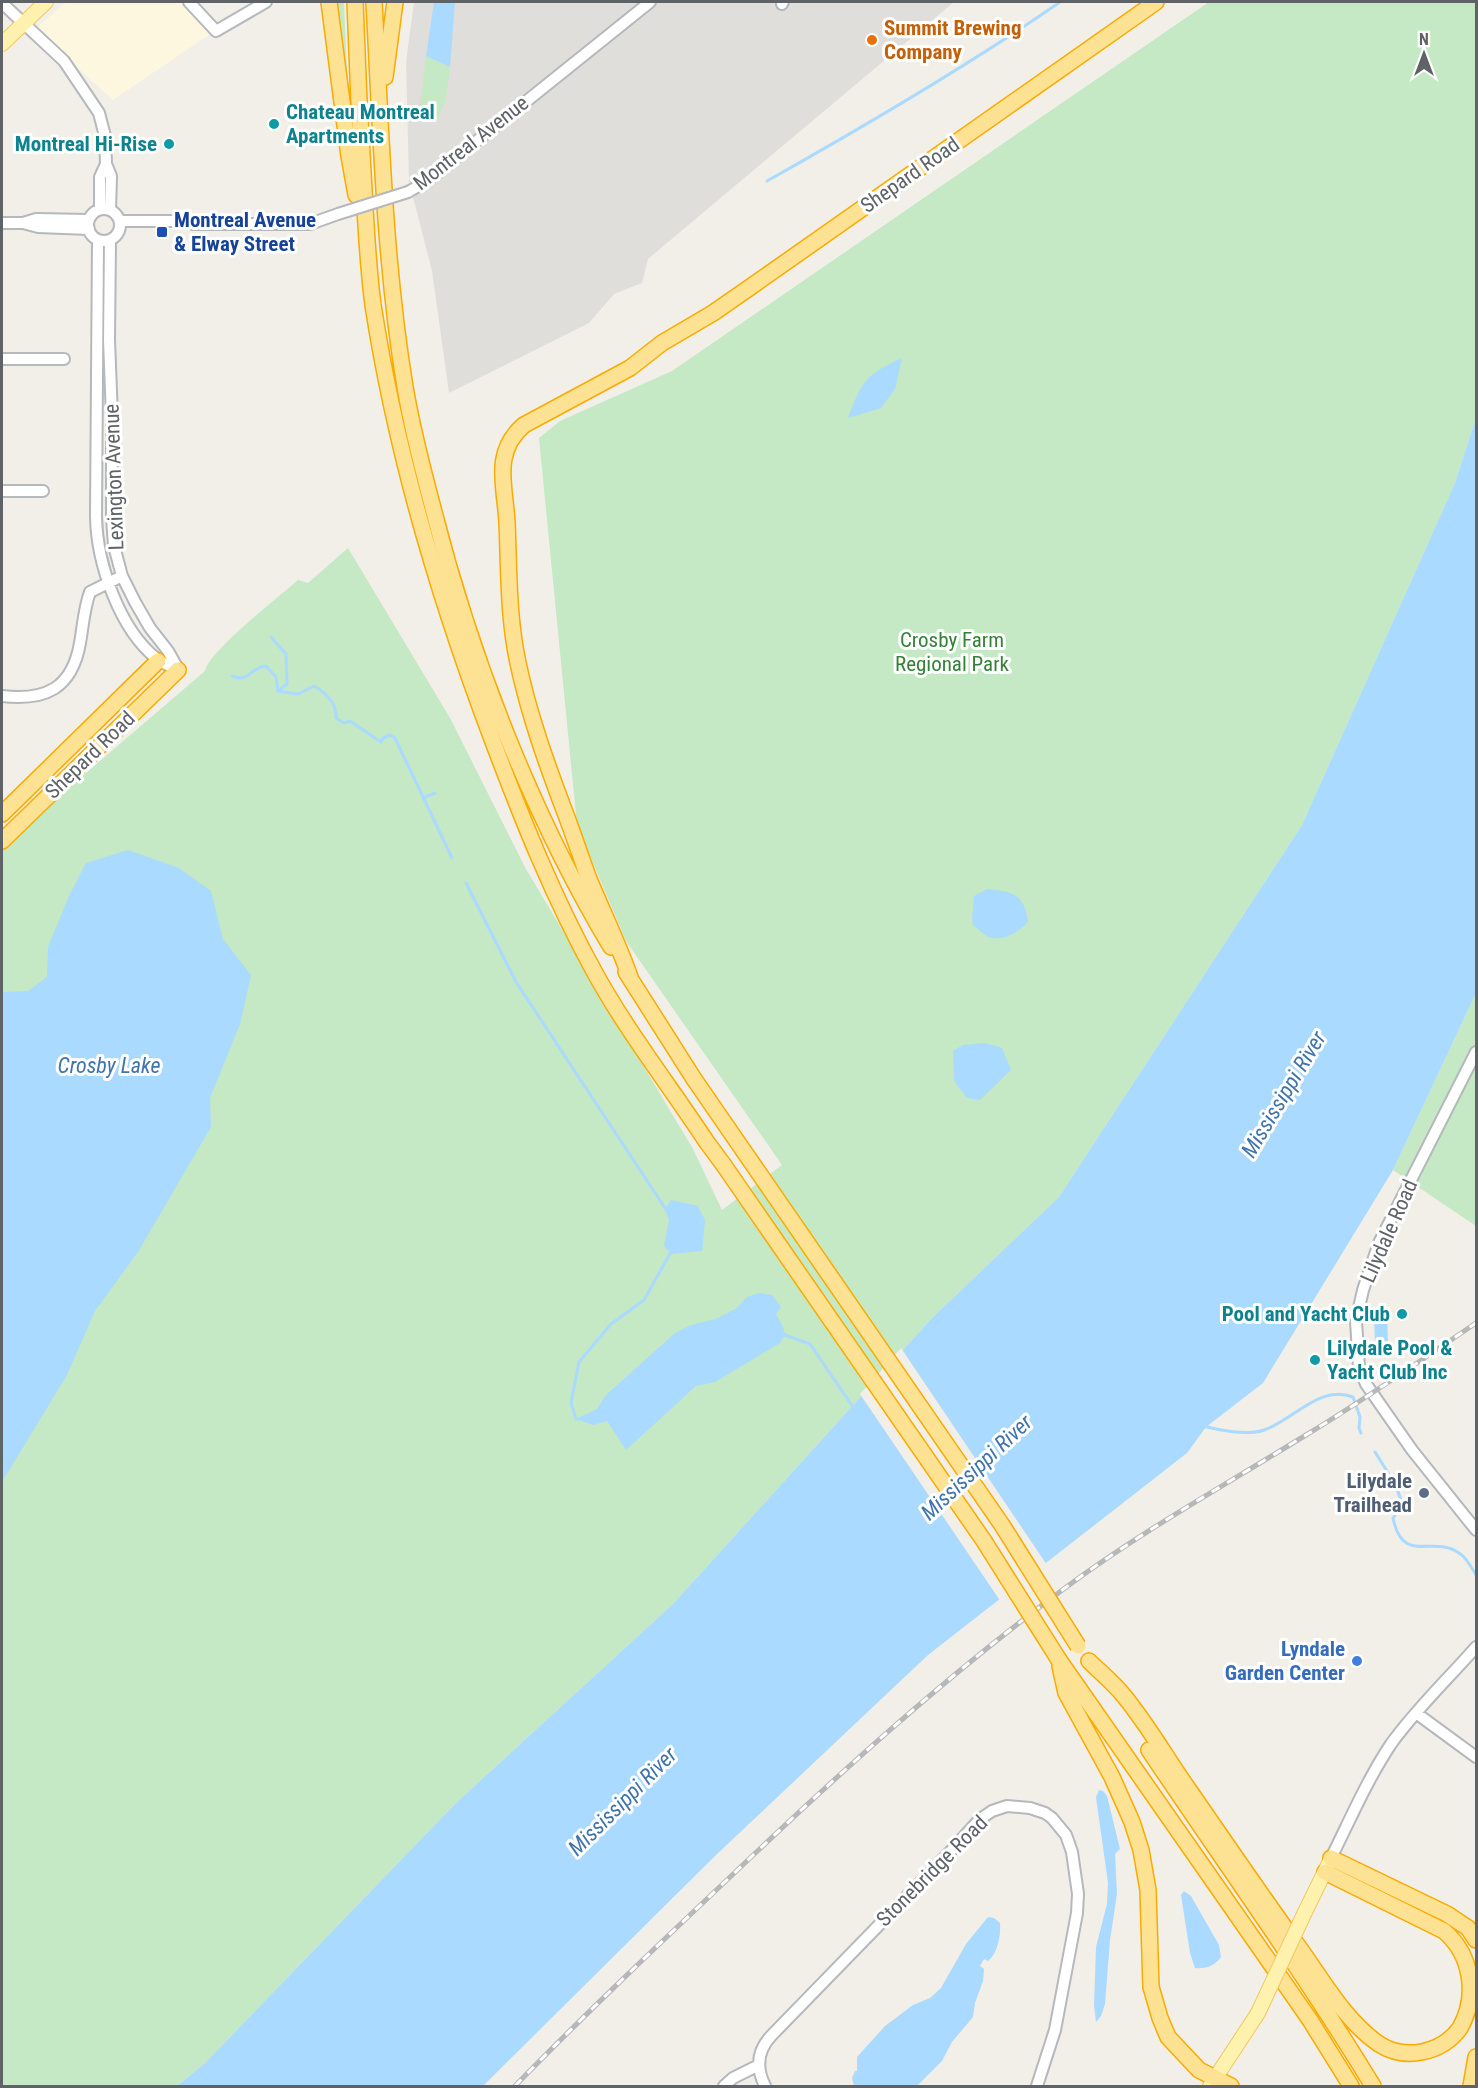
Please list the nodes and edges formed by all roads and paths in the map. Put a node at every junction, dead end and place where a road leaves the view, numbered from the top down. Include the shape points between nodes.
1 (46, 2) edge
2 (189, 2) edge
3 (267, 2) edge
4 (329, 2) edge
5 (355, 2) edge
6 (374, 2) edge
7 (395, 2) edge
8 (650, 2) edge
9 (1156, 2) edge
10 (2, 3) edge
11 (24, 23) junction
12 (2, 44) edge
13 (380, 118) junction
14 (105, 209) junction
15 (2, 223) edge
16 (88, 224) junction
17 (120, 225) junction
18 (104, 240) junction
19 (371, 278) junction
20 (2, 359) edge
21 (64, 359) dead end
22 (2, 491) edge
23 (43, 491) dead end
24 (122, 576) junction
25 (108, 582) junction
26 (158, 661) junction
27 (178, 670) junction
28 (2, 696) edge
29 (2, 814) edge
30 (2, 841) edge
31 (631, 980) junction
32 (1476, 1052) edge
33 (1476, 1530) edge
34 (1476, 1647) edge
35 (1059, 1660) junction
36 (1089, 1661) junction
37 (1416, 1713) junction
38 (1476, 1757) edge
39 (1328, 1865) junction
40 (1476, 1940) edge
41 (1476, 2057) edge
42 (759, 2065) junction
43 (1213, 2083) edge
44 (724, 2086) edge
45 (765, 2086) edge
46 (1037, 2086) edge
47 (1231, 2086) edge
48 (1351, 2086) edge
49 (1373, 2086) edge
50 (1471, 2086) edge

1 - 11 main road
2 - 3 street via 216,31
4 - 19 highway via 349,156
5 - 19 highway
6 - 13 highway
7 - 13 highway
8 - 17 street, Montreal Avenue, bridge via 427,181 408,192 310,224 186,221
9 - 31 highway, Shepard Road via 713,313 662,343 630,368 524,424 508,444 502,472 518,662 545,762
10 - 11 street
11 - 12 main road
11 - 14 street via 64,61 99,113 105,136 106,164 100,177
13 - 31 highway via 390,274 405,389 445,555 508,735 579,893
14 - 16 street via 91,215
14 - 17 street via 115,212
15 - 16 street via 38,227
16 - 18 street via 92,235
17 - 18 street via 116,236
18 - 24 street, Lexington Avenue via 112,518
18 - 25 street, Lexington Avenue via 96,534
19 - 35 highway, bridge via 402,448 437,583 516,802 595,974 699,1131 984,1541
20 - 21 street
22 - 23 street
24 - 25 street
24 - 27 street, Lexington Avenue
25 - 26 street, Lexington Avenue via 126,622
25 - 28 street via 90,592 76,660 61,683 31,698
26 - 27 street, Lexington Avenue
26 - 29 highway, Shepard Road
27 - 30 highway, Shepard Road
31 - 36 highway, bridge via 694,1079 1002,1525
32 - 33 street, Lilydale Road via 1383,1235 1356,1321 1359,1367 1374,1398
34 - 37 street
35 - 43 highway via 1066,1693 1112,1777 1141,1850 1148,1890 1151,1987 1160,2018 1180,2052
35 - 48 highway via 1310,2020
36 - 39 highway via 1124,1696 1262,1896 1360,2027 1394,2052 1425,2052 1448,2039 1460,2028 1472,2001 1474,1985 1467,1957 1456,1941
36 - 49 highway via 1299,1968
37 - 38 street
37 - 39 street via 1391,1744 1369,1782
39 - 40 highway via 1447,1914 1468,1928
39 - 43 main road, bridge via 1258,2013
41 - 50 highway
42 - 44 street
42 - 45 street
42 - 46 street, Stonebridge Road via 760,2052 771,2036 979,1820 999,1808 1015,1805 1038,1810 1057,1823 1070,1843 1078,1884 1077,1913 1058,2017
43 - 47 highway

